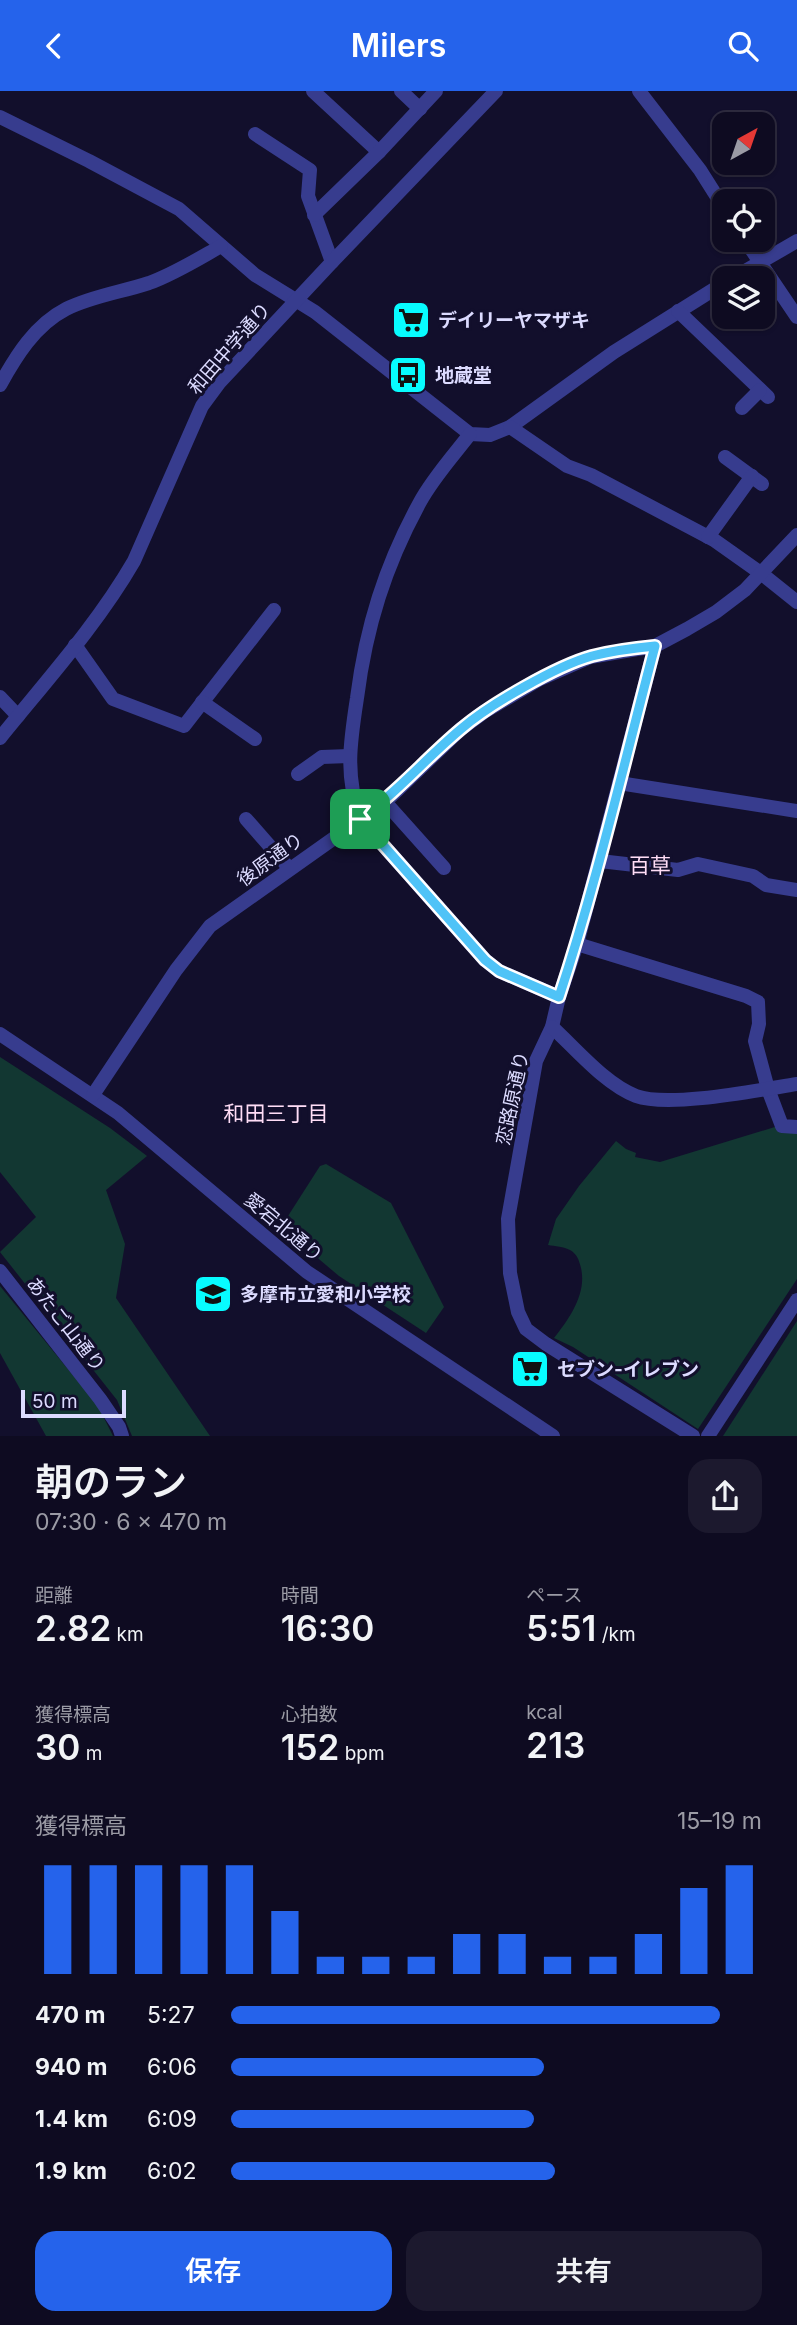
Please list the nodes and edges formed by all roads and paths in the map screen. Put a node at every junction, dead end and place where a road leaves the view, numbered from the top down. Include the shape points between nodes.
1 (313, 91) edge
2 (401, 91) edge
3 (436, 91) edge
4 (496, 91) edge
5 (639, 91) edge
6 (420, 109) junction
7 (0, 117) edge
8 (255, 134) dead end
9 (379, 152) junction
10 (712, 189) edge
11 (314, 215) junction
12 (797, 240) edge
13 (221, 246) junction
14 (753, 252) edge
15 (332, 262) junction
16 (759, 262) junction
17 (752, 266) edge
18 (712, 290) edge
19 (296, 301) junction
20 (678, 311) junction
21 (797, 317) edge
22 (0, 385) edge
23 (742, 408) dead end
24 (510, 427) junction
25 (470, 434) junction
26 (725, 457) dead end
27 (797, 535) edge
28 (708, 537) junction
29 (762, 573) junction
30 (797, 602) edge
31 (274, 610) dead end
32 (75, 645) junction
33 (655, 646) junction
34 (0, 697) edge
35 (202, 702) junction
36 (18, 716) junction
37 (0, 738) edge
38 (255, 739) dead end
39 (349, 757) junction
40 (298, 774) dead end
41 (619, 783) junction
42 (384, 802) junction
43 (797, 811) edge
44 (246, 819) dead end
45 (360, 819) junction
46 (600, 861) junction
47 (289, 868) junction
48 (444, 868) dead end
49 (797, 890) edge
50 (577, 944) junction
51 (559, 997) junction
52 (552, 1027) junction
53 (0, 1034) edge
54 (797, 1084) edge
55 (768, 1089) junction
56 (93, 1095) junction
57 (797, 1127) edge
58 (0, 1271) edge
59 (797, 1300) edge
60 (122, 1436) edge
61 (552, 1436) edge
62 (693, 1436) edge
63 (708, 1436) edge

1 - 9 street
2 - 6 street
3 - 6 street
4 - 15 street, 和田中学通り
5 - 10 street
6 - 9 street
7 - 13 street via 163,199
8 - 11 street via 310,170 308,196
9 - 11 street
11 - 15 street
12 - 16 street
13 - 19 street
13 - 22 street via 151,282 65,310 28,341
14 - 16 street
15 - 19 street, 和田中学通り
16 - 17 street
16 - 21 street
18 - 20 street
19 - 25 street
19 - 32 street, 和田中学通り via 202,406 134,561
20 - 23 street via 764,393
20 - 24 street
24 - 25 street via 490,435
24 - 28 street via 567,466
25 - 39 street via 420,501 377,598 362,659
26 - 28 street via 757,480
27 - 29 street, 後原通り
28 - 29 street
29 - 30 street
29 - 33 street, 後原通り via 716,612
31 - 35 street
32 - 35 street via 113,699 184,726
32 - 36 street, 和田中学通り
33 - 41 street, 恋路原通り
33 - 42 street, 後原通り via 590,657 540,679 461,729
34 - 36 street
35 - 38 street
36 - 37 street, 和田中学通り
39 - 40 street via 322,757
39 - 45 street
41 - 43 street
41 - 46 street, 恋路原通り
42 - 45 street, 後原通り
42 - 48 street
44 - 47 street
45 - 47 street, 後原通り
45 - 51 street via 485,960 499,971
46 - 49 street via 678,870 698,865
46 - 50 street, 恋路原通り
47 - 56 street, 後原通り via 210,926
50 - 51 street, 恋路原通り
50 - 55 street via 758,1002 755,1041
51 - 52 street, 恋路原通り
52 - 55 street via 607,1078 636,1096 671,1101
52 - 62 street, 恋路原通り via 536,1061 508,1219 510,1273 518,1312 526,1329 546,1344
53 - 56 street, 愛宕北通り
54 - 55 street
55 - 57 street via 782,1126
56 - 61 street, 愛宕北通り via 158,1144 307,1272
58 - 60 street, あたご山通り via 100,1399
59 - 63 street

